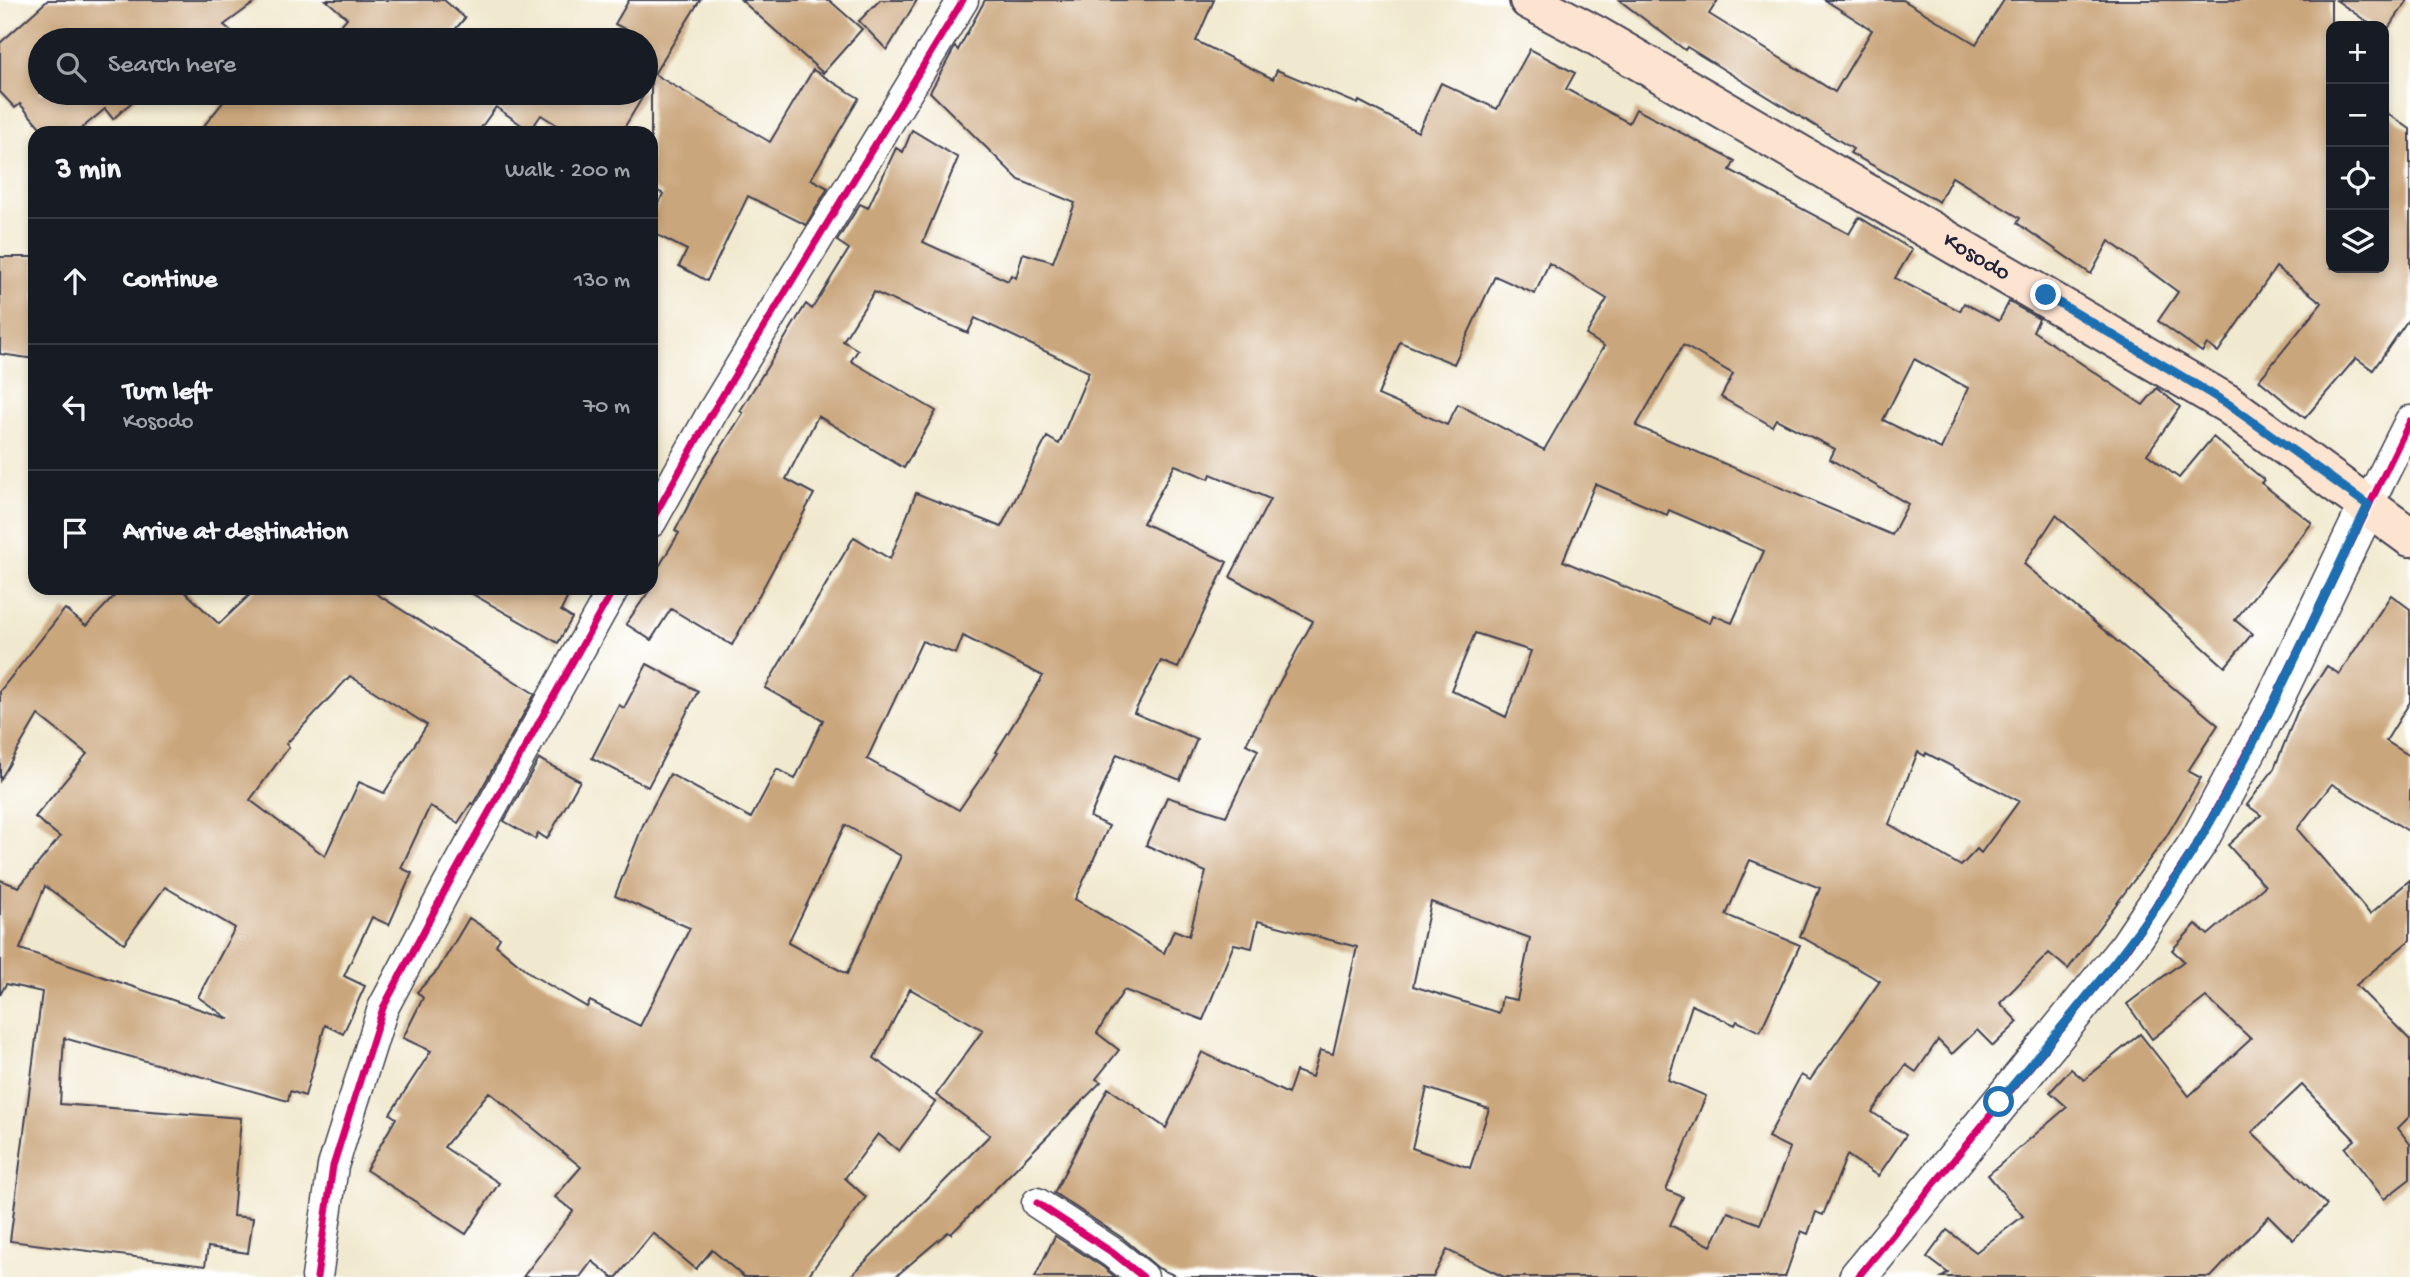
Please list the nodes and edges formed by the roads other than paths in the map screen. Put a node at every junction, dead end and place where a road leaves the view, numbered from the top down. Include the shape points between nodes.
1 (963, 0) edge
2 (1529, 0) edge
3 (2410, 421) edge
4 (2368, 505) junction
5 (658, 509) edge
6 (2410, 537) edge
7 (610, 595) edge
8 (1037, 1203) dead end
9 (317, 1277) edge
10 (1143, 1277) edge
11 (1858, 1277) edge

1 - 5 street
2 - 4 main road, Kosodo via 2228,404
3 - 4 street
4 - 6 main road, Kosodo
4 - 11 street via 2272,705 2199,841 2128,947
7 - 9 street via 383,1008 333,1166
8 - 10 street

